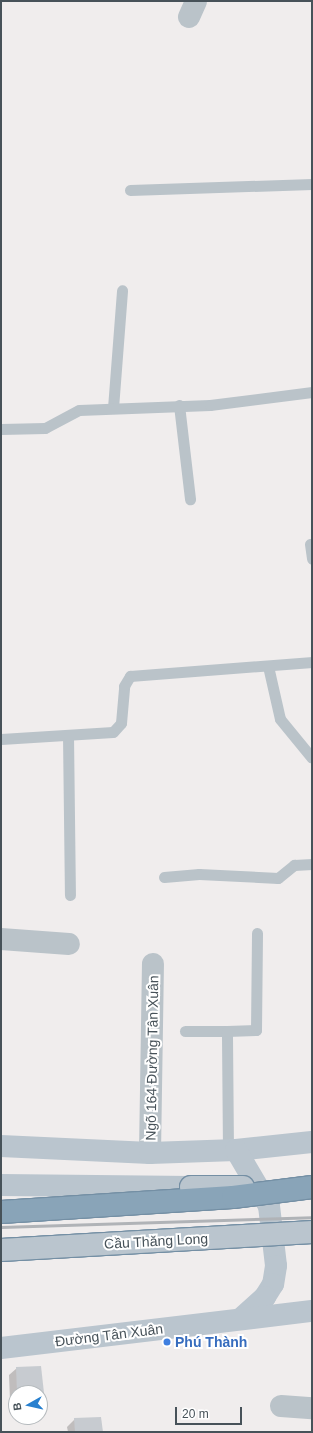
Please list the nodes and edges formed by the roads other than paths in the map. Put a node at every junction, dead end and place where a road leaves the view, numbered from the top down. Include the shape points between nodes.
1 (312, 184) edge
2 (130, 190) dead end
3 (122, 290) dead end
4 (312, 392) edge
5 (179, 404) junction
6 (113, 408) junction
7 (1, 429) edge
8 (190, 499) dead end
9 (310, 544) dead end
10 (312, 559) edge
11 (312, 662) edge
12 (268, 666) junction
13 (68, 735) junction
14 (1, 739) edge
15 (312, 758) edge
16 (312, 864) edge
17 (164, 877) dead end
18 (70, 895) dead end
19 (257, 933) dead end
20 (1, 939) edge
21 (69, 944) dead end
22 (153, 964) dead end
23 (185, 1031) dead end
24 (228, 1031) junction
25 (312, 1142) edge
26 (1, 1146) edge
27 (232, 1151) junction
28 (150, 1153) junction
29 (1, 1186) edge
30 (312, 1187) edge
31 (1, 1212) edge
32 (312, 1232) edge
33 (1, 1250) edge
34 (312, 1311) edge
35 (242, 1318) junction
36 (1, 1348) edge
37 (281, 1406) dead end
38 (312, 1408) edge

1 - 2 lane
3 - 6 lane
4 - 5 lane via 263,400
5 - 6 lane
5 - 8 lane
6 - 7 lane via 79,410 45,428
9 - 10 lane
11 - 12 lane
12 - 13 lane via 130,676 124,686 121,723 113,732
12 - 15 lane via 280,719
13 - 14 lane
13 - 18 lane
16 - 17 lane via 294,865 278,878 199,874
19 - 24 lane via 256,1030
20 - 21 street
22 - 28 street, Ngõ 164 Đường Tân Xuân
23 - 24 lane
24 - 27 lane
25 - 27 main road
26 - 28 main road
27 - 28 main road
27 - 35 main road via 269,1206 276,1266 273,1284 265,1296
29 - 30 main road, bridge
30 - 31 highway, bridge via 226,1197
32 - 33 main road, Cầu Thăng Long, bridge
34 - 35 main road, Đường Tân Xuân
35 - 36 main road, Đường Tân Xuân
37 - 38 street

